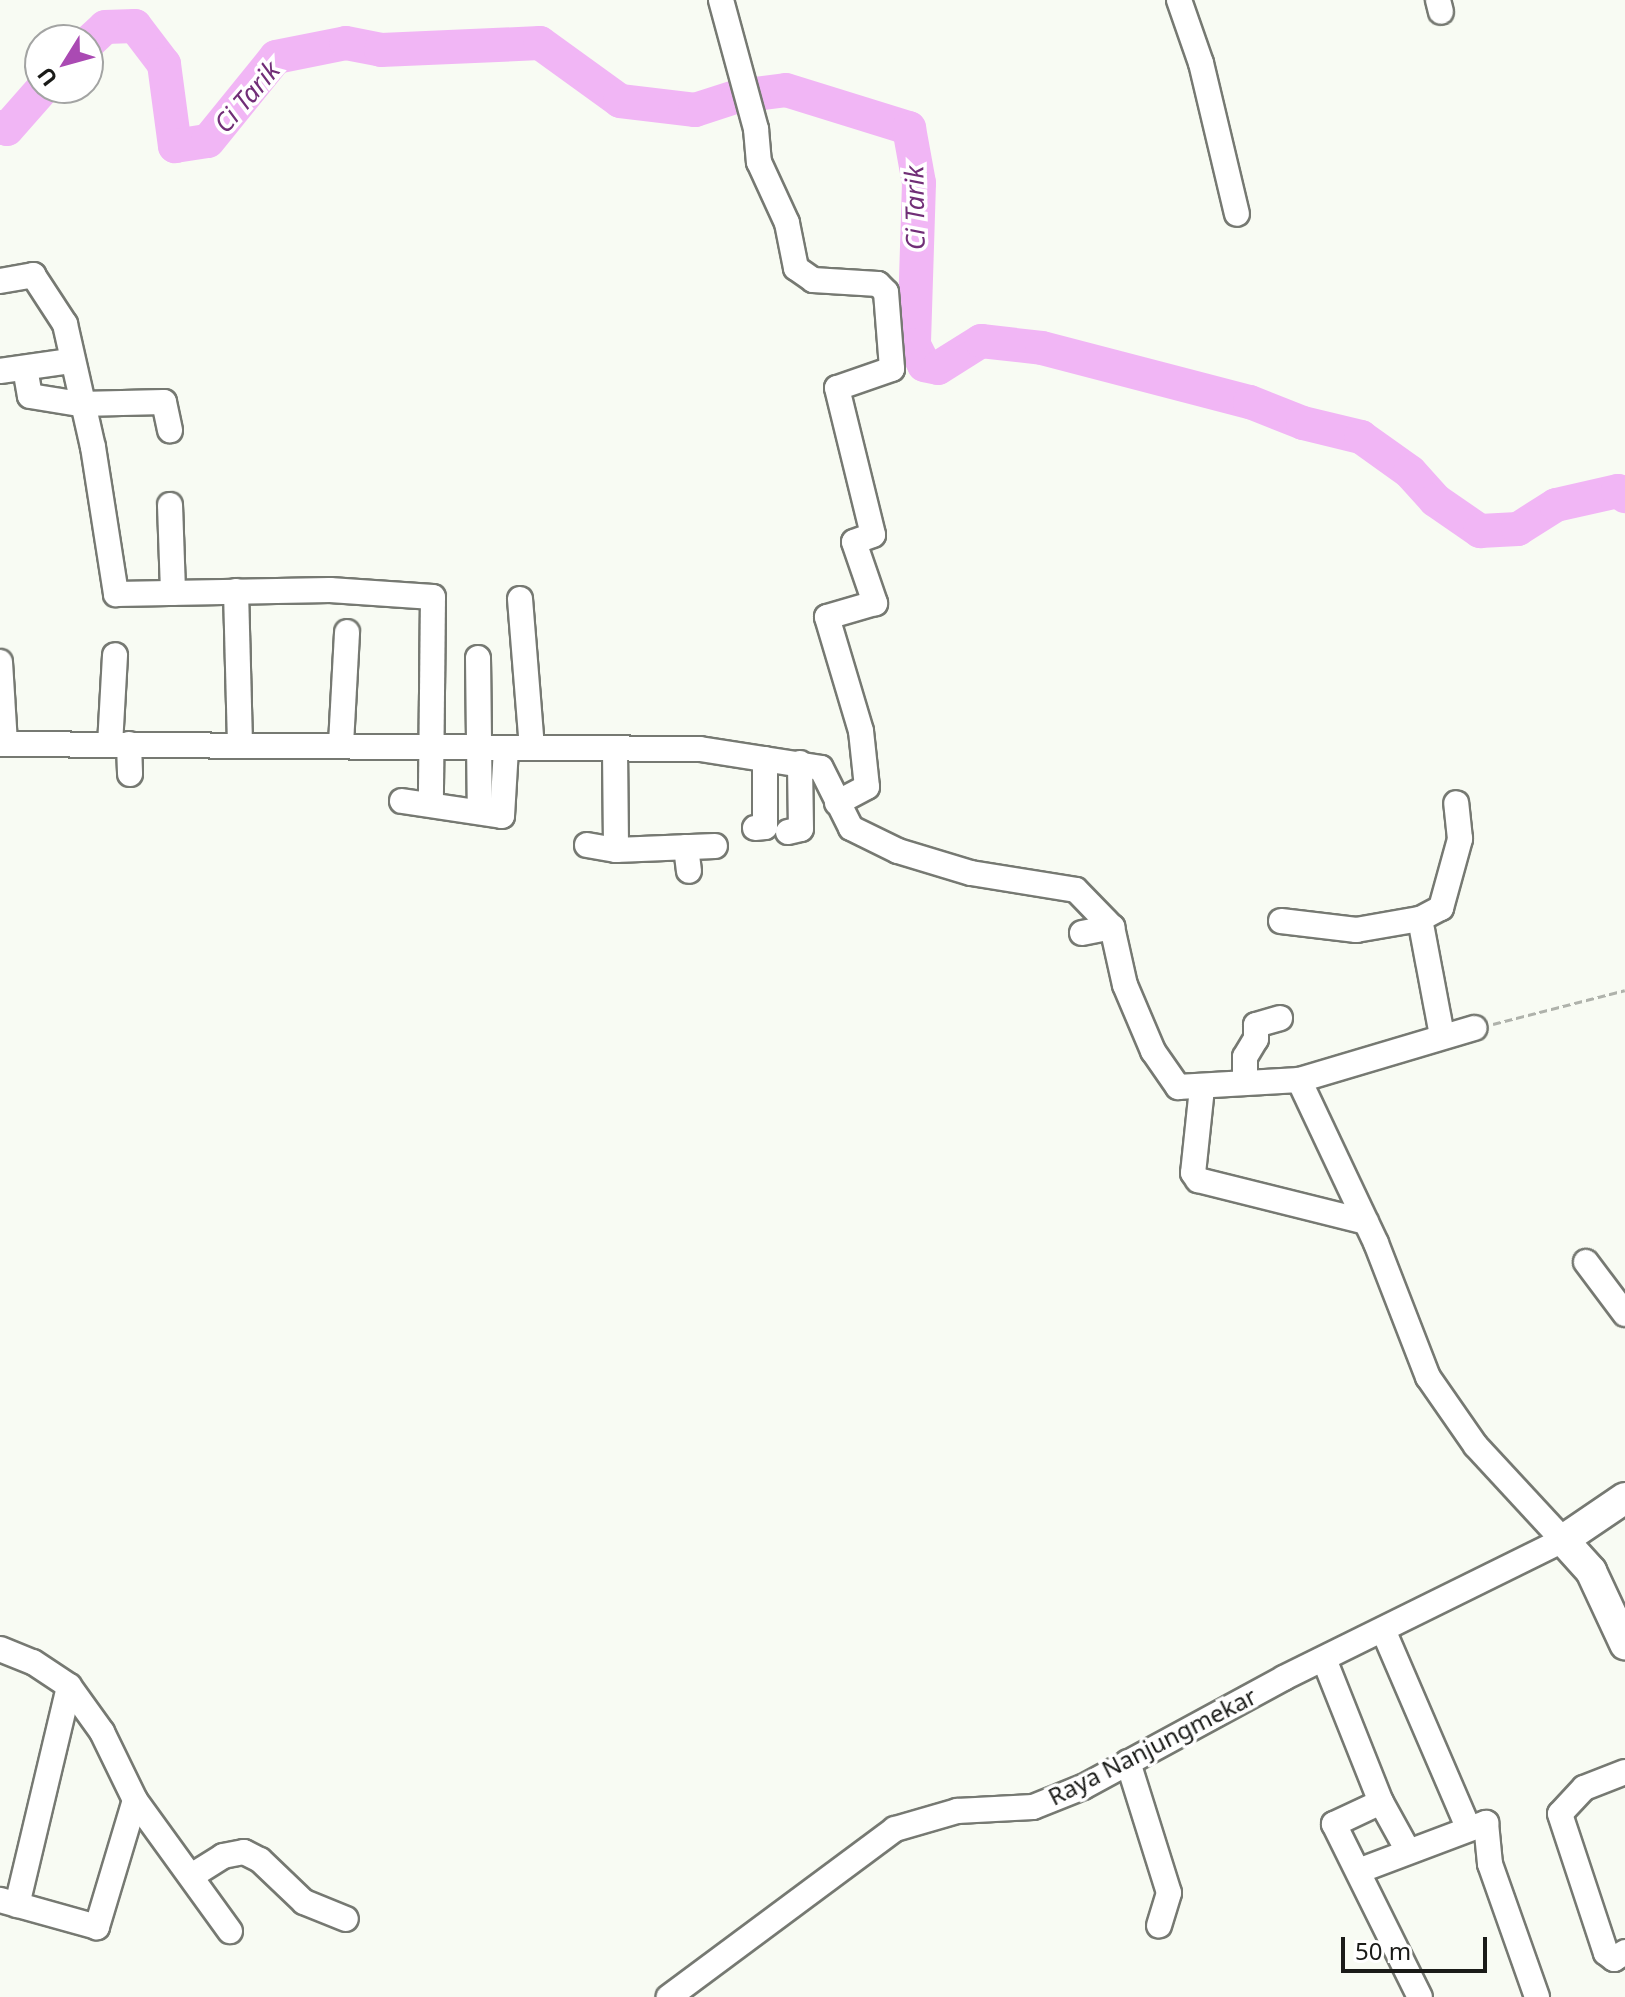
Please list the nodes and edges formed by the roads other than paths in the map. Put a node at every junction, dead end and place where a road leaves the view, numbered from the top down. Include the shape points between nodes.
1 (721, 0) edge
2 (1179, 0) edge
3 (1237, 214) dead end
4 (0, 281) edge
5 (70, 361) junction
6 (25, 368) junction
7 (0, 371) edge
8 (80, 404) junction
9 (170, 430) dead end
10 (170, 505) dead end
11 (236, 591) junction
12 (173, 593) junction
13 (520, 599) dead end
14 (347, 632) dead end
15 (115, 655) dead end
16 (478, 658) dead end
17 (0, 662) edge
18 (2, 744) edge
19 (120, 744) junction
20 (240, 744) junction
21 (341, 744) junction
22 (480, 747) junction
23 (532, 747) junction
24 (429, 748) junction
25 (506, 748) junction
26 (615, 750) junction
27 (765, 759) junction
28 (800, 763) junction
29 (130, 774) dead end
30 (402, 801) dead end
31 (431, 802) junction
32 (837, 803) junction
33 (1456, 803) dead end
34 (480, 811) junction
35 (755, 828) dead end
36 (788, 832) dead end
37 (587, 845) dead end
38 (715, 846) dead end
39 (616, 850) junction
40 (1420, 919) junction
41 (1281, 921) dead end
42 (1112, 927) junction
43 (1082, 933) dead end
44 (1280, 1018) dead end
45 (1474, 1028) road end
46 (1442, 1035) junction
47 (1245, 1080) junction
48 (1299, 1080) junction
49 (1202, 1088) junction
50 (1366, 1222) junction
51 (1586, 1262) dead end
52 (1625, 1314) edge
53 (1625, 1498) edge
54 (1558, 1534) junction
55 (1384, 1632) junction
56 (1625, 1644) edge
57 (0, 1649) edge
58 (1324, 1659) junction
59 (69, 1686) junction
60 (1128, 1762) junction
61 (1625, 1772) edge
62 (135, 1800) junction
63 (1381, 1802) junction
64 (1468, 1827) junction
65 (1408, 1851) junction
66 (1361, 1870) junction
67 (193, 1875) junction
68 (9, 1902) edge
69 (346, 1919) dead end
70 (1159, 1926) dead end
71 (230, 1931) dead end
72 (1625, 1952) edge
73 (669, 1997) edge
74 (1420, 1997) edge
75 (1537, 1997) edge

1 - 32 street via 742,72 759,162 787,223 796,268 813,280 878,284 886,292 892,369 837,388 873,535 854,542 875,603 827,617 861,731 867,787
2 - 3 street via 1201,63
4 - 5 street via 34,276 65,324
5 - 6 street
5 - 8 street
6 - 7 street
6 - 8 street via 30,396
8 - 9 street via 164,402
8 - 12 street via 93,447 111,586 116,594
10 - 12 street
11 - 12 street
11 - 20 street
11 - 24 street via 433,597
13 - 23 street
14 - 21 street
15 - 19 street
16 - 22 street
17 - 18 street
18 - 19 street
19 - 20 street
19 - 29 street
20 - 21 street
21 - 24 street
22 - 24 street
22 - 25 street
22 - 34 street
23 - 25 street
23 - 26 street
24 - 31 street
25 - 34 street via 506,813
26 - 27 street via 700,749
26 - 39 street
27 - 28 street
27 - 35 street via 765,827
28 - 32 street via 827,772
28 - 36 street via 801,829
30 - 31 street
31 - 34 street
32 - 42 street via 860,835 971,873 1076,890
33 - 40 street via 1460,839 1442,906
37 - 39 street
38 - 39 street via 687,859
40 - 41 street via 1356,930
40 - 46 street
42 - 43 street
42 - 49 street via 1125,985 1153,1051 1178,1087
44 - 47 street via 1256,1025 1256,1039 1245,1057
45 - 46 street
46 - 48 street
47 - 48 street
47 - 49 street
48 - 50 street
49 - 50 street via 1193,1173 1198,1180
50 - 54 street via 1428,1377 1445,1405
51 - 52 street
53 - 54 main road, Raya Nanjungmekar
54 - 55 street, Raya Nanjungmekar
54 - 56 main road via 1591,1571
55 - 58 street, Raya Nanjungmekar
55 - 64 street
57 - 59 street via 33,1662
58 - 60 street, Raya Nanjungmekar
58 - 63 street
59 - 62 street via 102,1732
59 - 68 street
60 - 70 street via 1169,1893
60 - 73 street, Raya Nanjungmekar via 1033,1807 957,1811 895,1829
61 - 72 street via 1584,1788 1560,1814 1606,1953 1614,1959
62 - 67 street
62 - 68 street via 97,1927
63 - 65 street
63 - 66 street via 1335,1821
64 - 65 street
64 - 75 street via 1487,1823 1490,1864
65 - 66 street
66 - 74 street
67 - 69 street via 223,1856 244,1852 260,1860 304,1902
67 - 71 street

